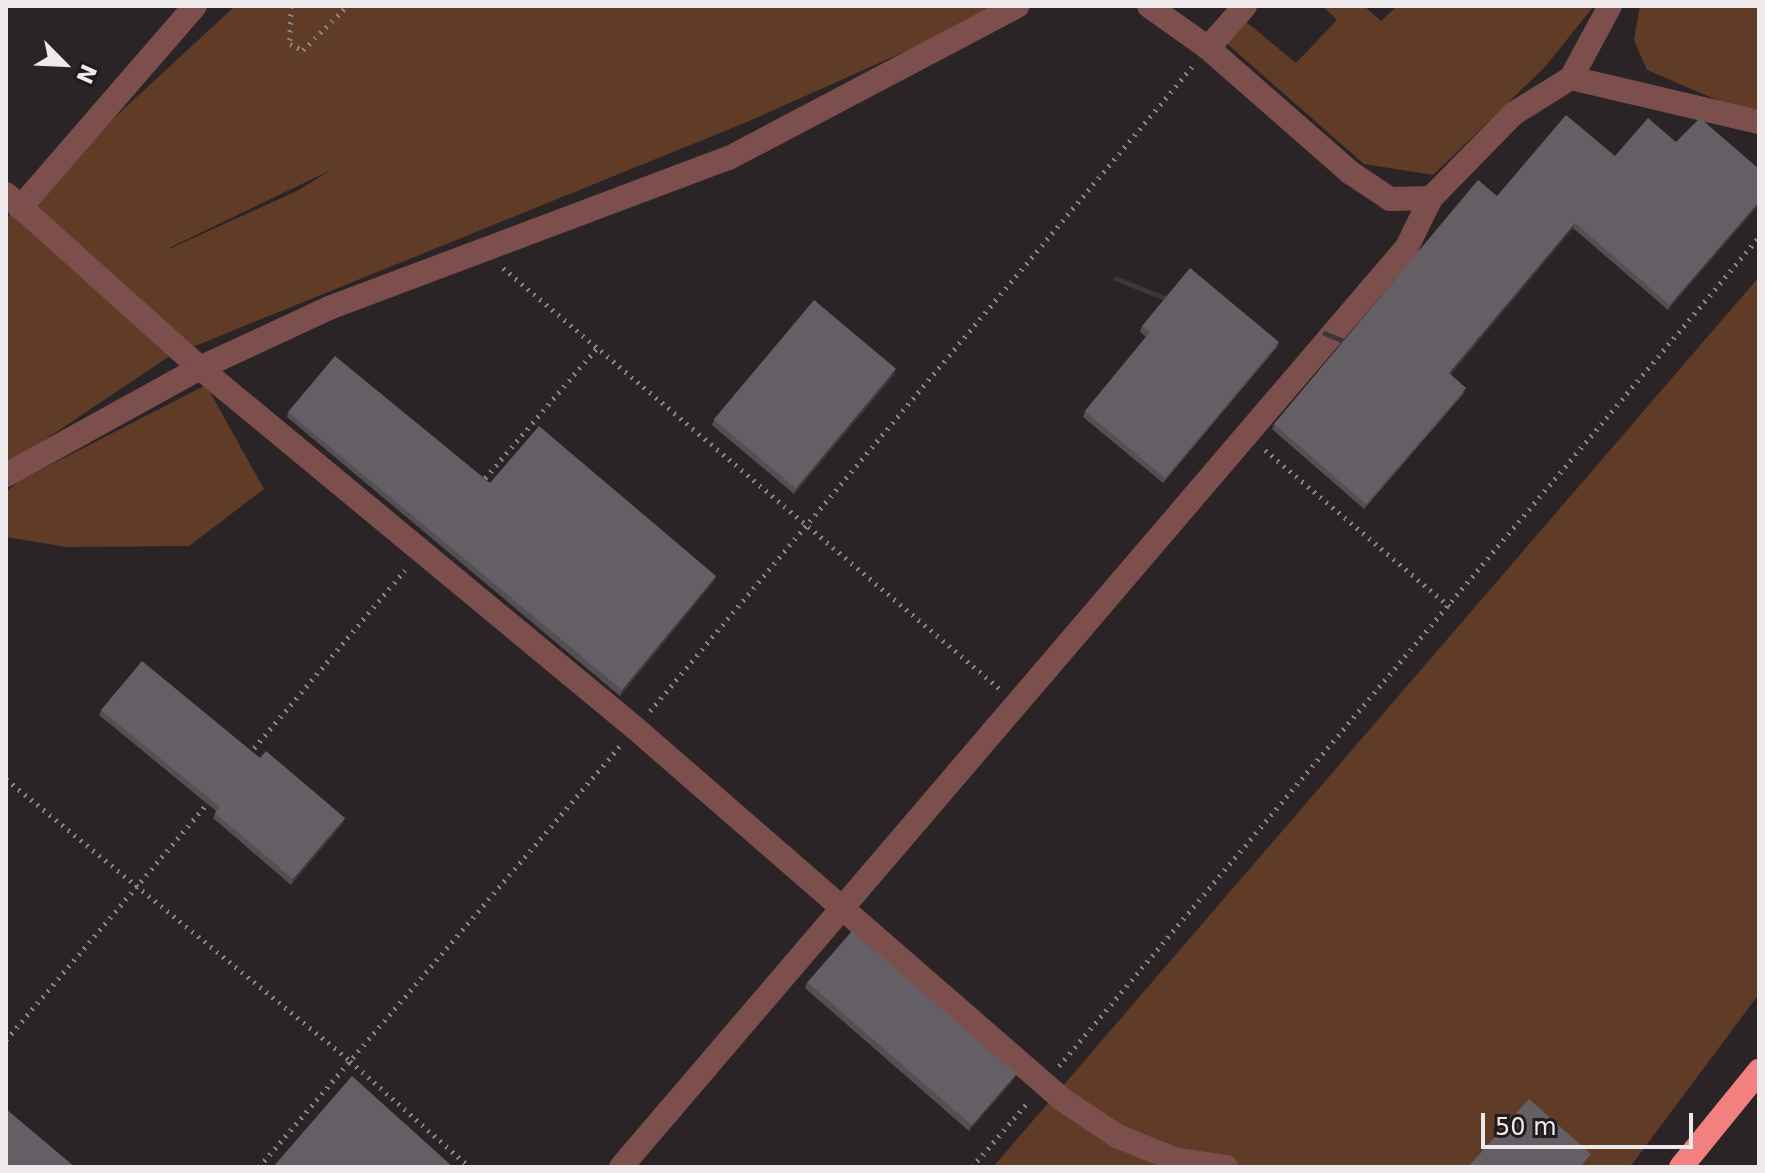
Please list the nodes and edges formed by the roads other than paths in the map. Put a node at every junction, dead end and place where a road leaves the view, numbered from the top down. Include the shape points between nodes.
1 (195, 6) edge
2 (1017, 6) edge
3 (1149, 6) edge
4 (1245, 6) edge
5 (1610, 6) edge
6 (1208, 48) junction
7 (1571, 78) junction
8 (1759, 122) edge
9 (1431, 198) junction
10 (13, 201) edge
11 (200, 368) junction
12 (6, 475) edge
13 (843, 906) junction
14 (1759, 1071) edge
15 (621, 1167) edge
16 (1226, 1167) edge
17 (1681, 1167) edge

1 - 10 street
2 - 11 street via 729,158 329,308
3 - 6 street
4 - 6 street
5 - 7 street
6 - 9 street via 1351,173 1390,199
7 - 8 street
7 - 9 street via 1513,114
9 - 13 street via 1407,247
10 - 11 street
11 - 12 street
11 - 13 street
13 - 15 street
13 - 16 street via 1044,1084 1117,1136 1174,1159
14 - 17 highway

